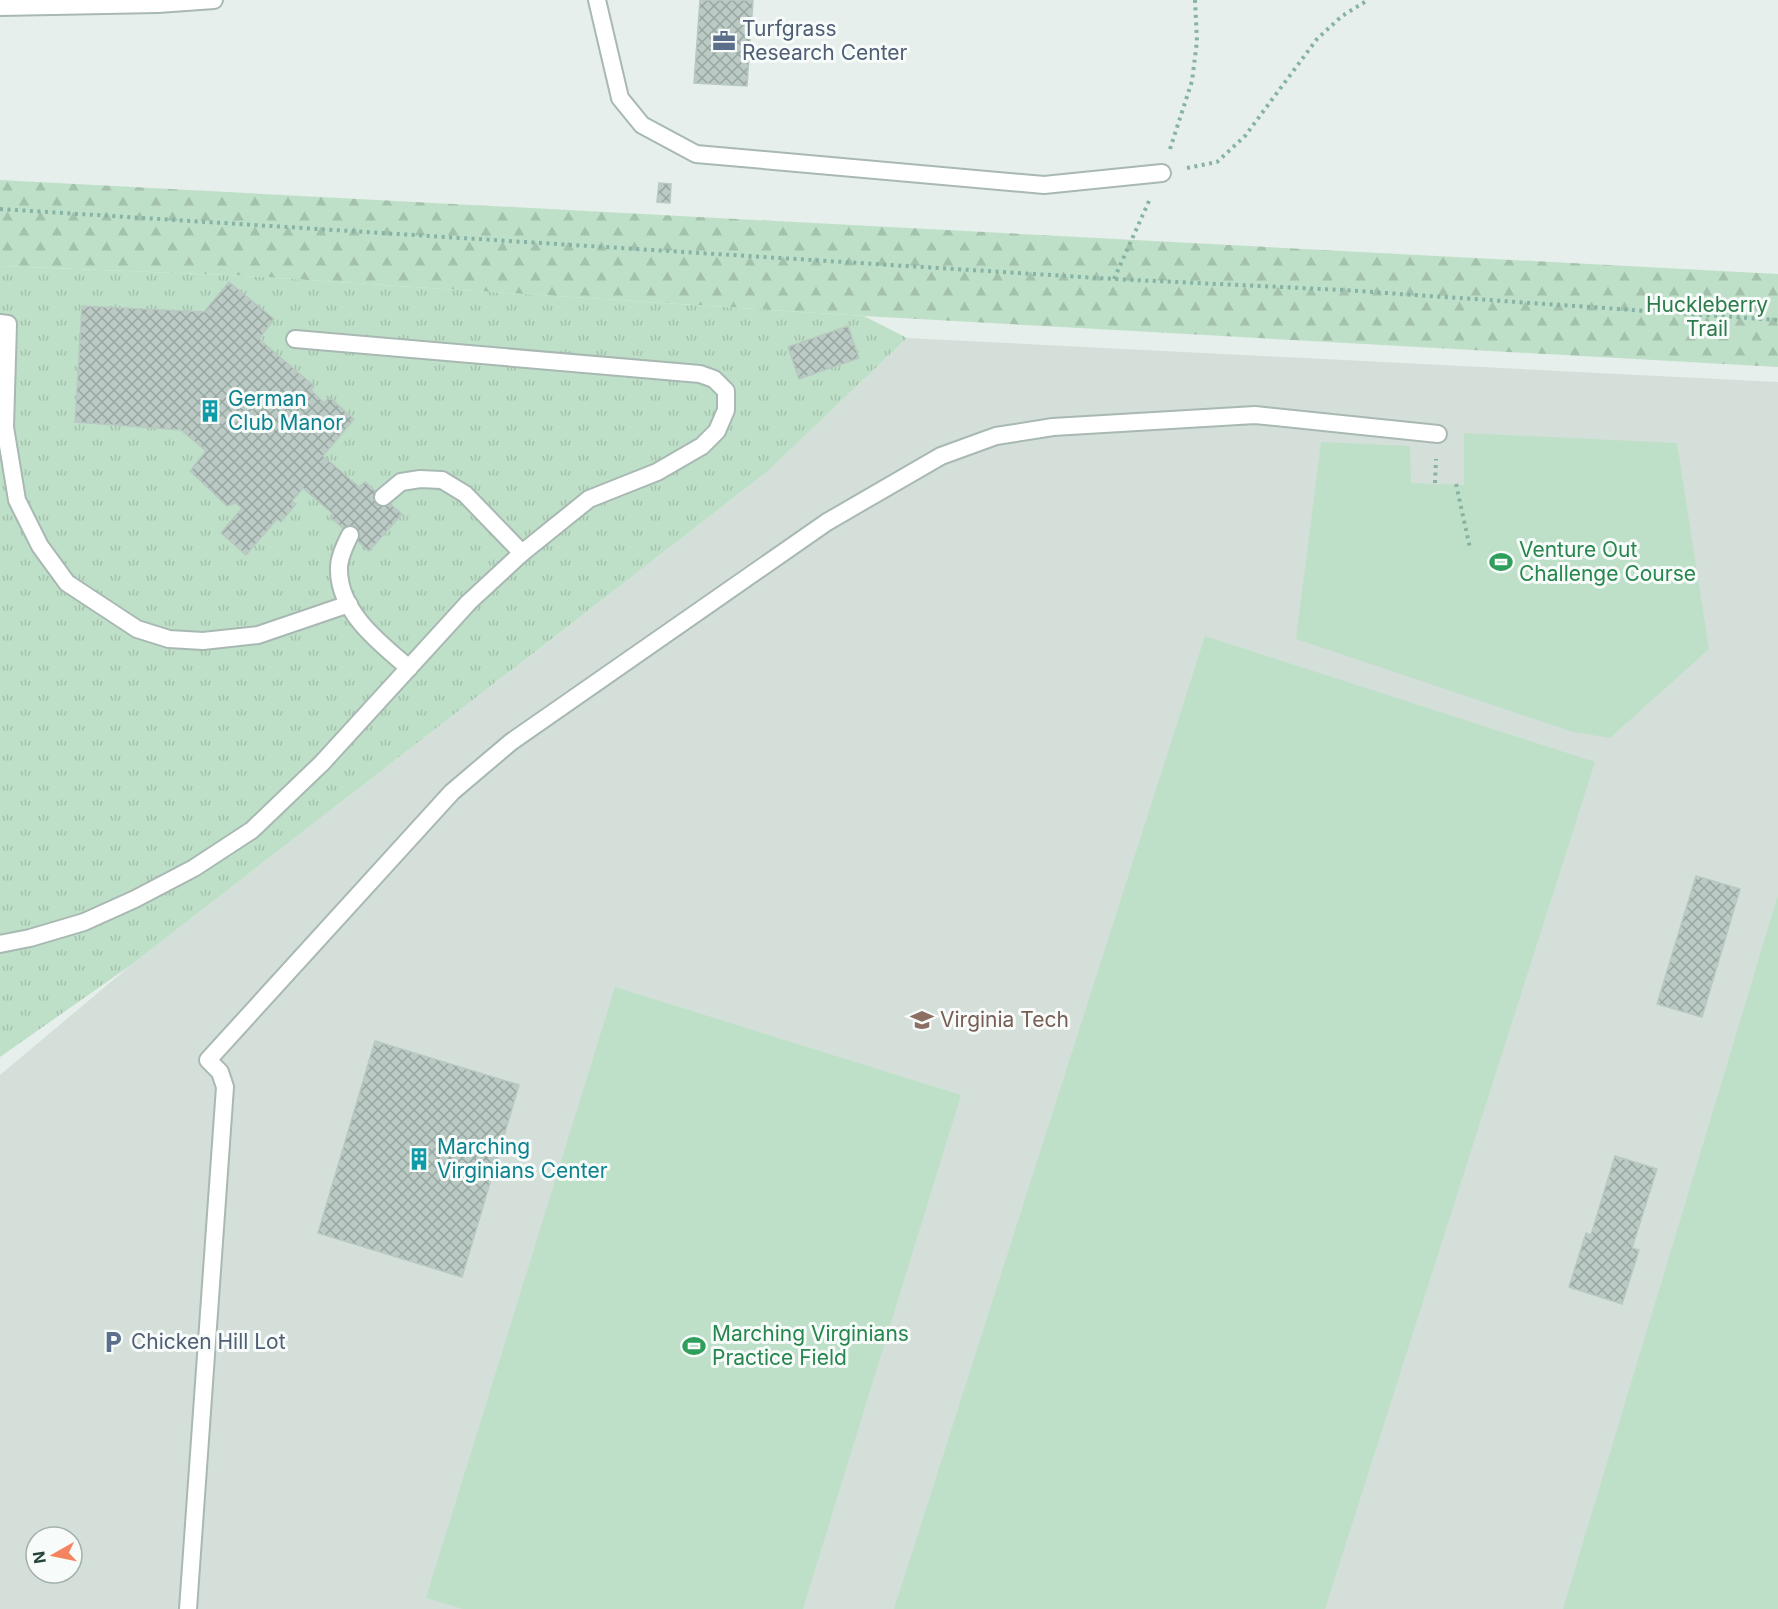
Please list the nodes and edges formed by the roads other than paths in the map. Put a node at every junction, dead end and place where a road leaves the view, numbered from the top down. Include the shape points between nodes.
1 (213, 0) edge
2 (597, 0) edge
3 (0, 7) edge
4 (1162, 173) road end
5 (0, 323) edge
6 (295, 339) dead end
7 (2, 427) edge
8 (1438, 434) dead end
9 (383, 497) dead end
10 (350, 534) dead end
11 (522, 553) junction
12 (349, 604) junction
13 (409, 668) junction
14 (0, 944) edge
15 (188, 1609) edge

1 - 3 lane
2 - 4 lane via 620,98 642,125 696,154 1044,185
5 - 7 lane via 8,324
6 - 11 lane via 700,374 714,379 726,391 726,410 717,431 702,446 657,472 590,499
7 - 12 lane via 16,500 40,546 67,583 137,629 169,639 203,641 258,635
8 - 15 lane via 1255,415 1053,427 996,436 941,456 827,522 511,742 453,792 208,1060 220,1072 225,1087
9 - 11 lane via 400,482 420,478 442,480 465,494
10 - 12 lane via 339,568 340,584
11 - 13 lane via 469,602
12 - 13 lane via 358,621
13 - 14 lane via 322,763 252,830 194,868 135,899 84,922

